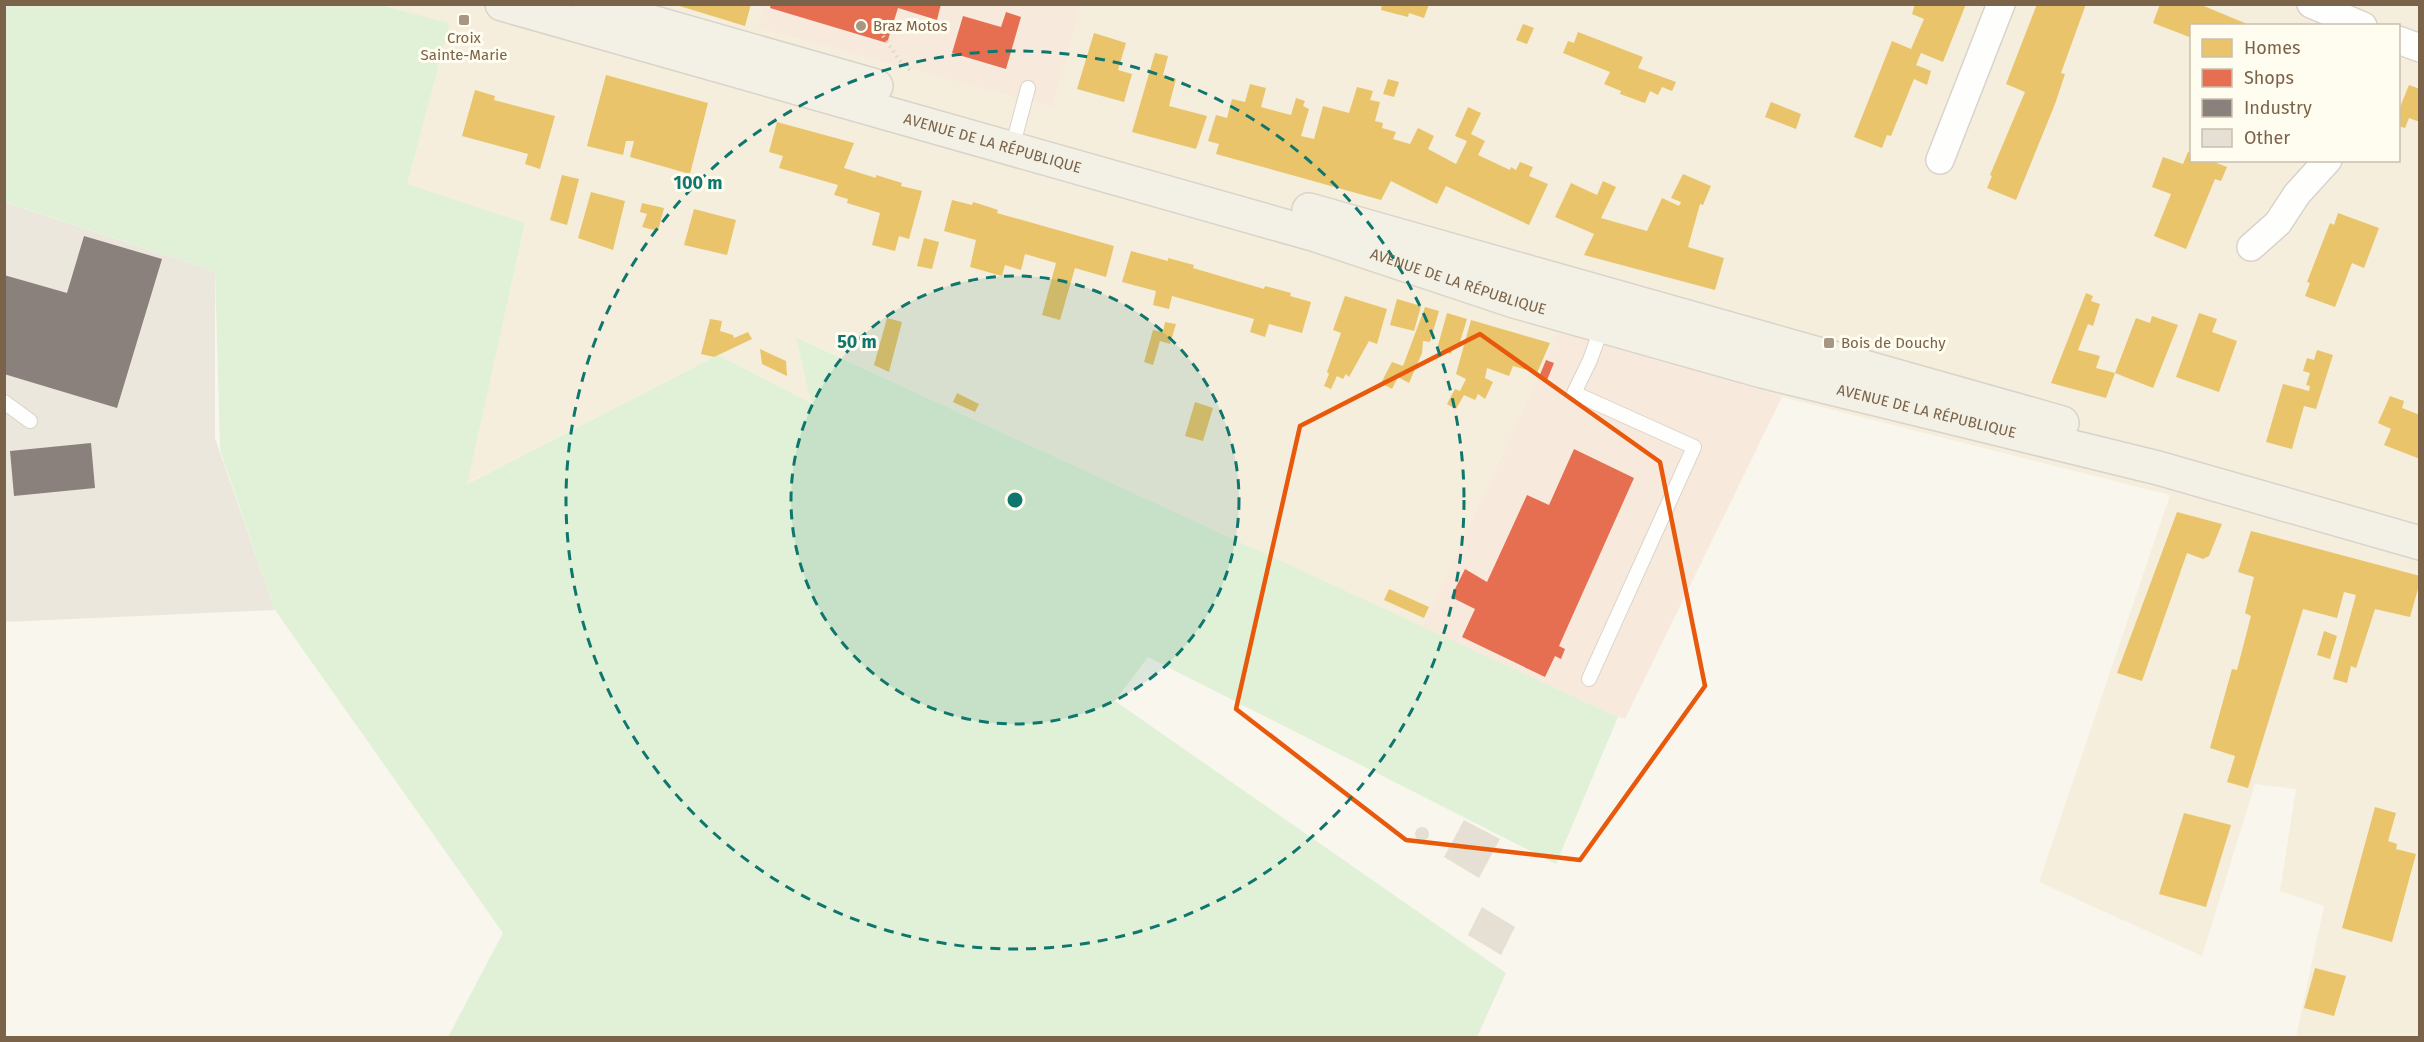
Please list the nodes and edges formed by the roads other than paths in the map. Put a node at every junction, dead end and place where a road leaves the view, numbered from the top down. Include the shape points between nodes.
1 (502, 4) edge
2 (588, 4) edge
3 (2001, 4) edge
4 (2312, 4) edge
5 (2358, 24) edge
6 (2400, 41) edge
7 (2420, 48) edge
8 (1028, 88) dead end
9 (1015, 137) junction
10 (1940, 160) dead end
11 (2326, 162) edge
12 (2251, 247) dead end
13 (1607, 311) junction
14 (4, 402) edge
15 (30, 421) dead end
16 (2420, 522) edge
17 (2420, 543) edge
18 (1588, 679) dead end

1 - 9 main road, AVENUE DE LA RÉPUBLIQUE
2 - 9 main road, AVENUE DE LA RÉPUBLIQUE
3 - 10 street
4 - 5 street
6 - 7 street
8 - 9 lane
9 - 13 main road, AVENUE DE LA RÉPUBLIQUE via 1514,301
11 - 12 street via 2297,194 2278,223
13 - 16 main road, AVENUE DE LA RÉPUBLIQUE
13 - 17 main road, AVENUE DE LA RÉPUBLIQUE via 1795,380 2158,468
13 - 18 lane via 1574,393 1694,447
14 - 15 lane

